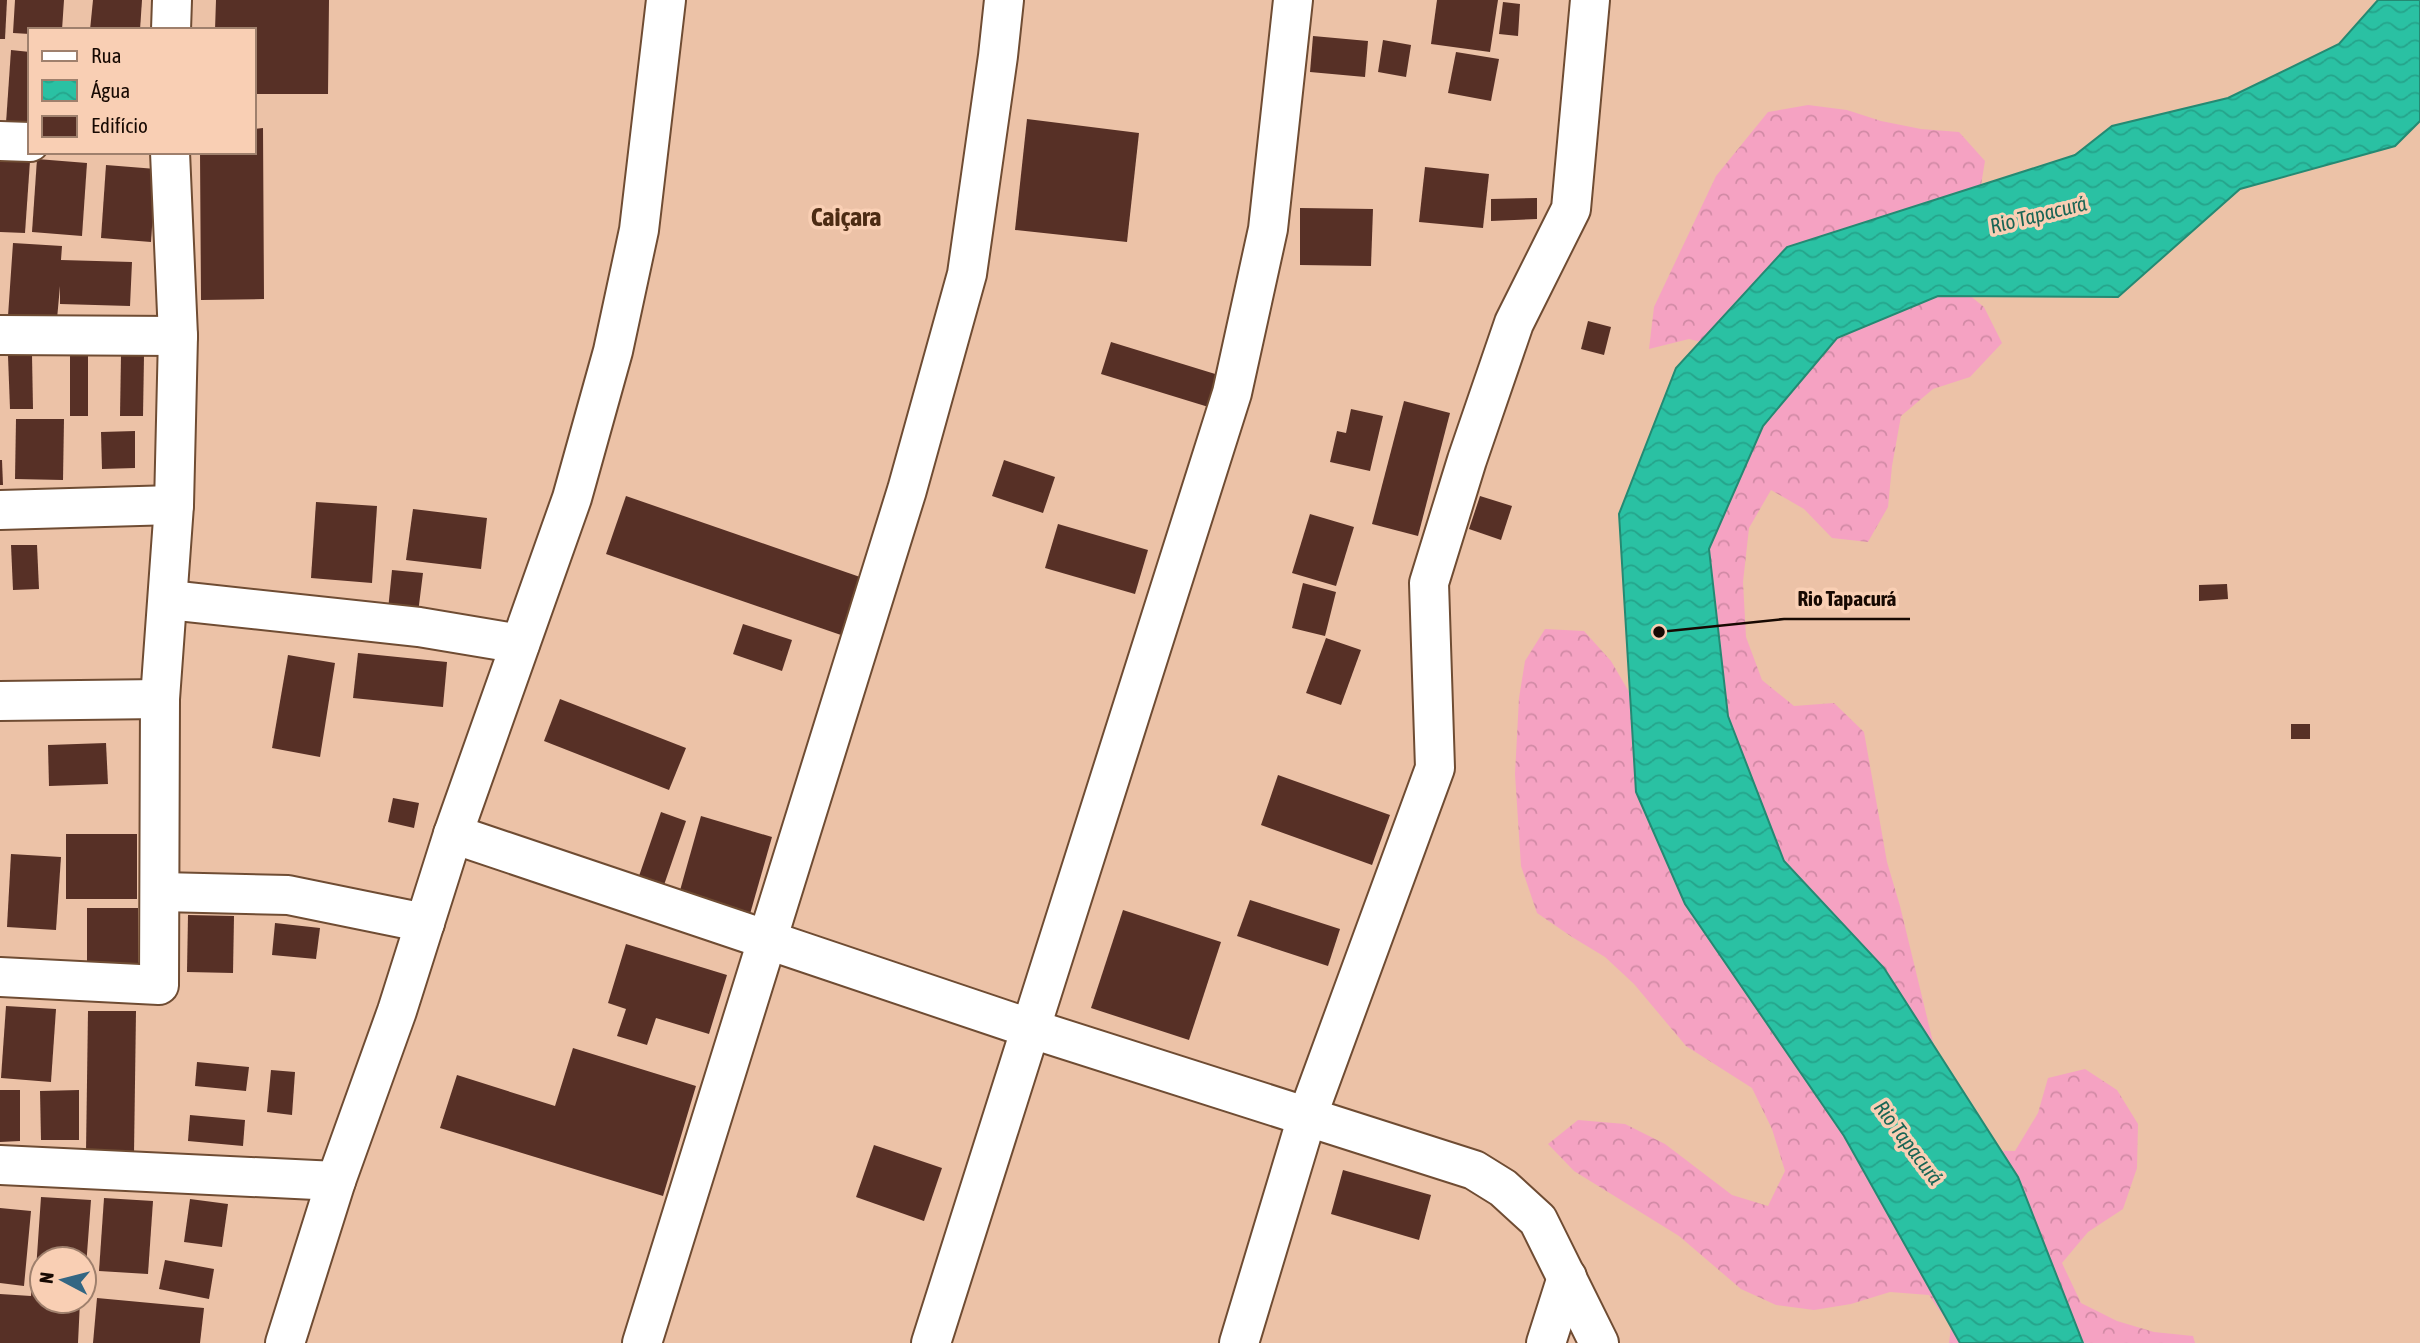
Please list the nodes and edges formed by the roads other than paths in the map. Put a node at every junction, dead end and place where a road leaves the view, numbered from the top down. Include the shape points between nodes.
1 (172, 0) edge
2 (666, 0) edge
3 (1004, 0) edge
4 (1293, 0) edge
5 (1590, 0) edge
6 (172, 28) edge
7 (0, 141) edge
8 (28, 142) edge
9 (170, 154) edge
10 (0, 335) edge
11 (178, 336) junction
12 (174, 505) junction
13 (0, 510) edge
14 (169, 600) junction
15 (520, 644) junction
16 (160, 699) junction
17 (0, 701) edge
18 (453, 834) junction
19 (161, 892) junction
20 (425, 923) junction
21 (767, 939) junction
22 (0, 977) edge
23 (1029, 1028) junction
24 (1307, 1117) junction
25 (0, 1165) edge
26 (337, 1181) junction
27 (1567, 1277) junction
28 (285, 1343) edge
29 (642, 1343) edge
30 (931, 1343) edge
31 (1239, 1343) edge
32 (1546, 1343) edge
33 (1599, 1343) edge

1 - 6 street
2 - 15 street via 639,230 613,351 572,498
3 - 21 street via 967,274 907,490
4 - 23 street via 1268,229 1232,393
5 - 24 street via 1571,209 1514,323 1429,583 1435,768
7 - 8 street
9 - 11 street
10 - 11 street
11 - 12 street
12 - 13 street
12 - 14 street
14 - 15 street via 419,626
14 - 16 street
15 - 18 street
16 - 17 street
16 - 19 street
18 - 20 street
18 - 21 street
19 - 20 street via 288,895
19 - 22 street via 159,985
20 - 26 street
21 - 23 street
21 - 29 street
23 - 24 street
23 - 30 street
24 - 27 street via 1475,1170 1538,1220
24 - 31 street
25 - 26 street
26 - 28 street
27 - 32 street
27 - 33 street

